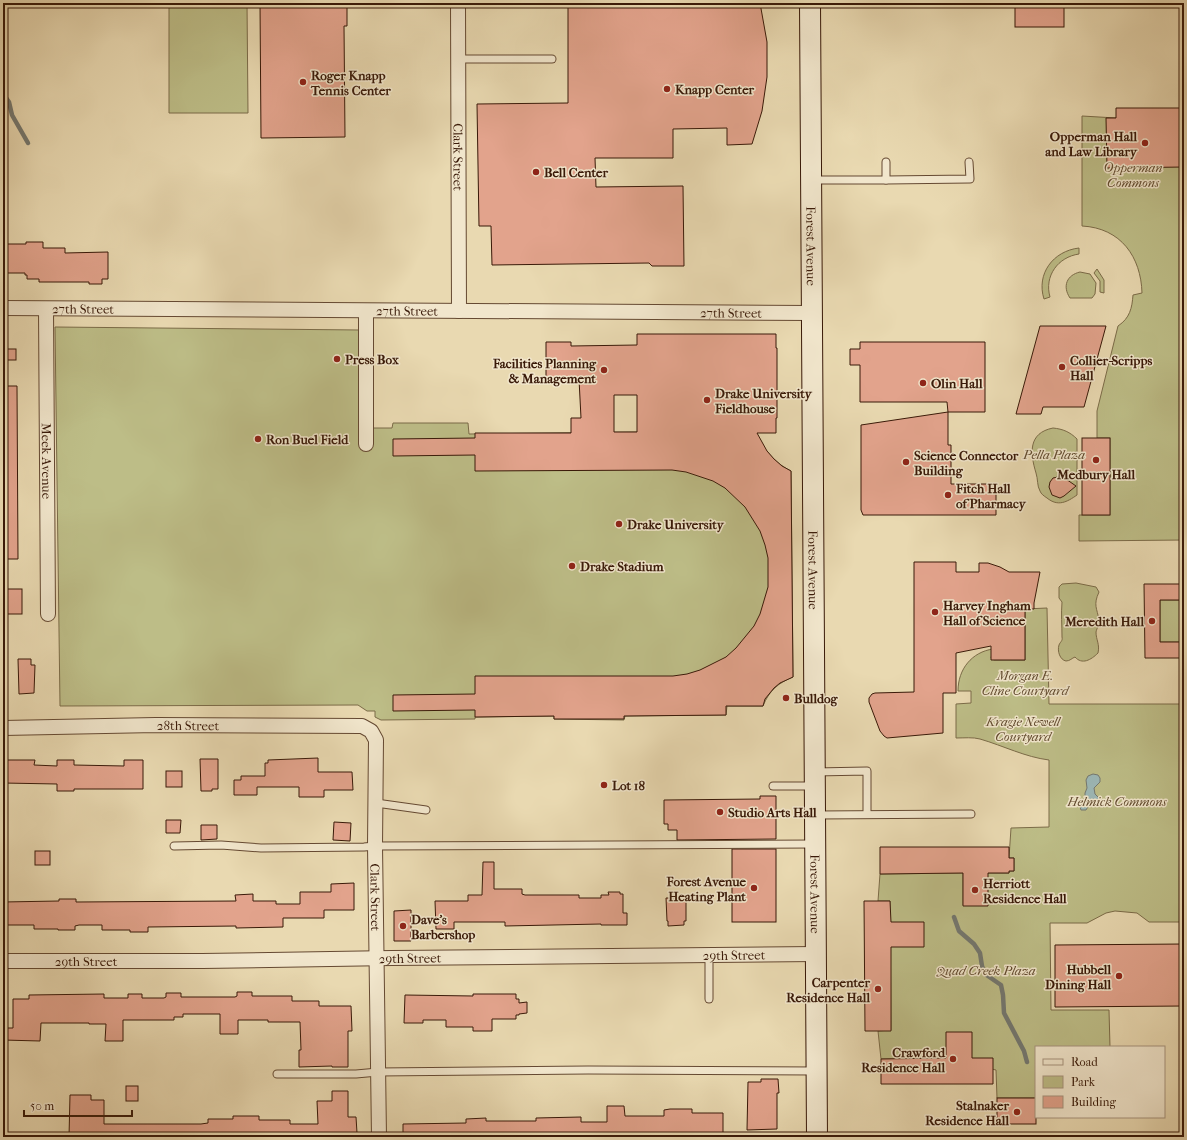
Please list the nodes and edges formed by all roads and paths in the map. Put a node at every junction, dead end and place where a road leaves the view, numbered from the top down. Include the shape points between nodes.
1 (458, 3) edge
2 (810, 3) edge
3 (458, 59) junction
4 (552, 59) dead end
5 (886, 162) dead end
6 (969, 162) dead end
7 (811, 180) junction
8 (886, 180) junction
9 (3, 308) edge
10 (46, 309) junction
11 (366, 311) junction
12 (459, 311) junction
13 (812, 313) junction
14 (366, 444) dead end
15 (48, 614) dead end
16 (3, 728) edge
17 (371, 732) joint
18 (814, 779) junction
19 (773, 786) dead end
20 (376, 803) junction
21 (426, 810) dead end
22 (867, 814) junction
23 (971, 814) dead end
24 (815, 815) junction
25 (815, 844) junction
26 (174, 846) dead end
27 (375, 846) junction
28 (816, 954) junction
29 (710, 955) junction
30 (377, 958) junction
31 (3, 961) edge
32 (709, 999) dead end
33 (817, 1071) junction
34 (378, 1072) junction
35 (277, 1074) dead end
36 (379, 1137) edge
37 (817, 1137) edge

1 - 3 street, Clark Street
2 - 7 main road, Forest Avenue
3 - 4 lane
3 - 12 street, Clark Street
5 - 8 lane
6 - 8 lane via 970,179
7 - 8 lane
7 - 13 main road, Forest Avenue
9 - 10 street, 27th Street
10 - 11 street, 27th Street
10 - 15 street, Meek Avenue
11 - 12 street, 27th Street
11 - 14 street
12 - 13 street, 27th Street
13 - 18 main road, Forest Avenue
16 - 17 street, 28th Street via 156,725 362,726
17 - 20 street, Clark Street via 376,740
18 - 19 lane
18 - 22 lane via 867,771
18 - 24 main road, Forest Avenue
20 - 21 lane
20 - 27 street, Clark Street
22 - 23 lane
22 - 24 lane
24 - 25 main road, Forest Avenue
25 - 27 lane
25 - 28 main road, Forest Avenue
26 - 27 lane
27 - 30 street, Clark Street
28 - 29 street, 29th Street
28 - 33 main road, Forest Avenue
29 - 30 street, 29th Street
29 - 32 lane
30 - 31 street, 29th Street
30 - 34 street, Clark Street
33 - 34 lane
33 - 37 main road, Forest Avenue
34 - 35 lane
34 - 36 street, Clark Street

